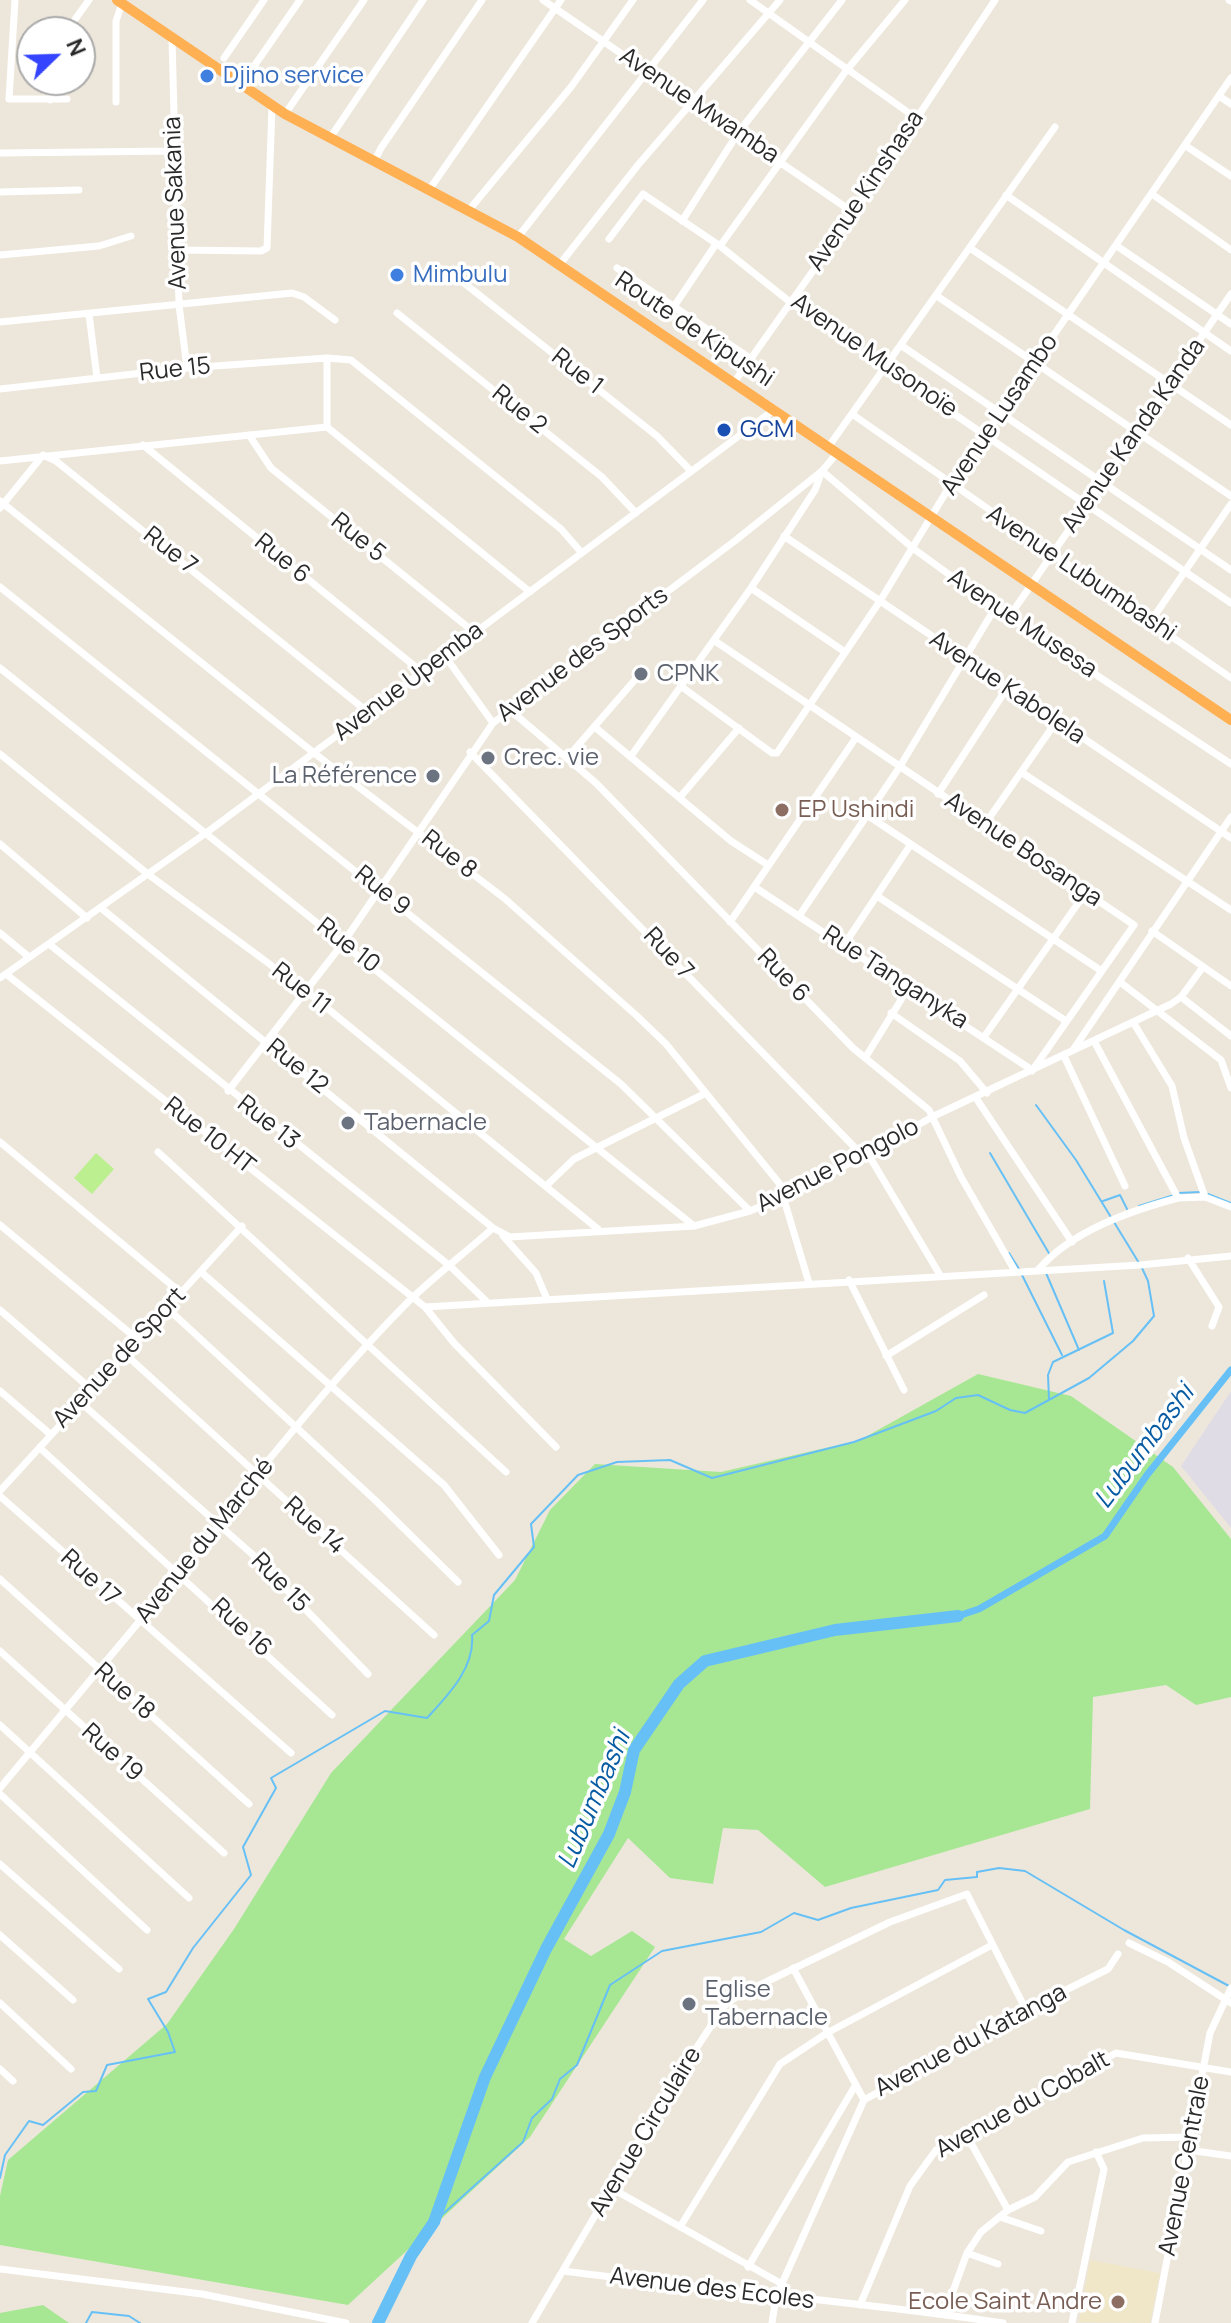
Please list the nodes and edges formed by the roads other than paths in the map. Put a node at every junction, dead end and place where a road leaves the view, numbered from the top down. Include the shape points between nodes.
1 (15, 0) edge
2 (264, 0) edge
3 (300, 0) edge
4 (364, 0) edge
5 (423, 0) edge
6 (482, 0) edge
7 (543, 0) edge
8 (561, 0) edge
9 (633, 0) edge
10 (703, 0) edge
11 (750, 0) edge
12 (780, 0) edge
13 (842, 0) edge
14 (905, 0) edge
15 (995, 0) edge
16 (120, 2) edge
17 (556, 8) junction
18 (768, 13) junction
19 (172, 38) junction
20 (605, 41) junction
21 (808, 42) junction
22 (224, 58) dead end
23 (646, 70) junction
24 (846, 71) junction
25 (1231, 78) edge
26 (241, 85) junction
27 (51, 96) edge
28 (1219, 96) junction
29 (67, 99) dead end
30 (50, 100) junction
31 (693, 100) junction
32 (116, 102) dead end
33 (1231, 104) edge
34 (272, 106) junction
35 (285, 114) junction
36 (916, 118) junction
37 (1055, 127) dead end
38 (738, 133) junction
39 (330, 138) junction
40 (1186, 146) junction
41 (174, 151) junction
42 (0, 153) edge
43 (780, 161) junction
44 (374, 162) junction
45 (1231, 176) edge
46 (79, 190) dead end
47 (429, 190) junction
48 (0, 192) edge
49 (1152, 194) junction
50 (1006, 195) junction
51 (469, 210) junction
52 (854, 213) junction
53 (682, 221) junction
54 (131, 236) dead end
55 (518, 237) junction
56 (609, 239) dead end
57 (718, 245) junction
58 (1117, 246) junction
59 (970, 248) junction
60 (177, 250) junction
61 (1231, 250) edge
62 (0, 255) edge
63 (560, 264) junction
64 (1102, 264) junction
65 (617, 268) dead end
66 (459, 279) dead end
67 (1231, 294) edge
68 (937, 296) junction
69 (790, 302) junction
70 (179, 305) junction
71 (675, 305) junction
72 (397, 313) dead end
73 (89, 314) junction
74 (1069, 315) junction
75 (1218, 315) junction
76 (335, 320) dead end
77 (0, 322) edge
78 (1231, 324) edge
79 (1206, 333) junction
80 (902, 346) junction
81 (1231, 351) edge
82 (327, 358) junction
83 (751, 359) junction
84 (1034, 364) junction
85 (187, 368) junction
86 (886, 368) junction
87 (97, 378) junction
88 (735, 381) junction
89 (1170, 384) junction
90 (0, 389) edge
91 (775, 409) junction
92 (852, 414) junction
93 (1000, 414) junction
94 (1231, 425) edge
95 (327, 427) junction
96 (987, 433) junction
97 (1135, 433) junction
98 (249, 435) junction
99 (143, 445) junction
100 (834, 449) junction
101 (43, 455) junction
102 (0, 461) edge
103 (691, 471) junction
104 (822, 471) junction
105 (1099, 482) junction
106 (951, 484) junction
107 (1231, 496) edge
108 (1086, 503) junction
109 (1, 504) edge
110 (1231, 504) edge
111 (636, 513) junction
112 (931, 518) junction
113 (784, 536) junction
114 (914, 549) junction
115 (1200, 549) junction
116 (581, 552) junction
117 (1050, 555) junction
118 (1231, 570) edge
119 (1184, 571) junction
120 (1030, 586) junction
121 (0, 587) edge
122 (751, 588) junction
123 (530, 592) junction
124 (880, 601) junction
125 (1231, 603) edge
126 (995, 608) junction
127 (1009, 617) junction
128 (1151, 621) junction
129 (475, 633) junction
130 (715, 641) junction
131 (845, 652) junction
132 (445, 656) junction
133 (963, 658) junction
134 (0, 668) edge
135 (423, 673) junction
136 (640, 674) dead end
137 (1231, 678) edge
138 (682, 687) junction
139 (1007, 688) junction
140 (810, 705) junction
141 (510, 710) junction
142 (369, 713) junction
143 (1230, 718) edge
144 (1056, 722) junction
145 (493, 723) junction
146 (596, 728) junction
147 (739, 728) junction
148 (855, 739) junction
149 (470, 752) junction
150 (314, 753) junction
151 (0, 754) edge
152 (631, 756) junction
153 (567, 758) junction
154 (1231, 764) edge
155 (899, 768) junction
156 (1021, 772) junction
157 (259, 793) junction
158 (938, 794) junction
159 (681, 796) junction
160 (867, 815) junction
161 (1231, 817) edge
162 (985, 824) junction
163 (418, 831) junction
164 (1221, 831) junction
165 (206, 833) junction
166 (1231, 838) edge
167 (0, 844) edge
168 (911, 844) junction
169 (768, 865) junction
170 (149, 875) junction
171 (1187, 881) junction
172 (756, 888) junction
173 (381, 889) junction
174 (1086, 892) junction
175 (877, 896) junction
176 (101, 908) junction
177 (1231, 910) edge
178 (799, 916) junction
179 (87, 918) junction
180 (730, 922) junction
181 (1152, 931) junction
182 (0, 933) edge
183 (1052, 938) junction
184 (343, 943) junction
185 (49, 944) junction
186 (844, 945) junction
187 (29, 957) junction
188 (1203, 967) junction
189 (1100, 970) junction
190 (3, 976) edge
191 (1120, 982) junction
192 (1231, 986) edge
193 (909, 987) junction
194 (1017, 990) junction
195 (306, 991) junction
196 (1181, 997) junction
197 (1159, 1009) junction
198 (891, 1013) junction
199 (1066, 1021) junction
200 (1133, 1022) junction
201 (1231, 1036) edge
202 (984, 1037) junction
203 (1094, 1041) junction
204 (267, 1042) junction
205 (1073, 1051) junction
206 (1064, 1056) junction
207 (865, 1058) junction
208 (1032, 1071) junction
209 (1231, 1088) edge
210 (228, 1091) junction
211 (987, 1093) junction
212 (704, 1094) junction
213 (976, 1098) junction
214 (657, 1116) junction
215 (934, 1116) junction
216 (0, 1142) edge
217 (597, 1146) junction
218 (158, 1152) dead end
219 (866, 1156) junction
220 (546, 1186) junction
221 (1125, 1186) dead end
222 (785, 1197) junction
223 (1205, 1197) junction
224 (1178, 1198) junction
225 (1231, 1207) edge
226 (750, 1211) junction
227 (0, 1225) edge
228 (242, 1226) junction
229 (694, 1226) junction
230 (493, 1228) junction
231 (598, 1229) junction
232 (502, 1234) junction
233 (1072, 1242) junction
234 (1231, 1256) edge
235 (1188, 1258) junction
236 (450, 1266) junction
237 (1038, 1270) junction
238 (1015, 1271) junction
239 (201, 1272) junction
240 (940, 1275) junction
241 (849, 1280) junction
242 (809, 1283) junction
243 (180, 1292) junction
244 (984, 1295) dead end
245 (413, 1298) junction
246 (547, 1299) junction
247 (486, 1301) junction
248 (425, 1307) junction
249 (167, 1308) junction
250 (0, 1310) edge
251 (1212, 1326) dead end
252 (137, 1339) junction
253 (370, 1344) junction
254 (124, 1353) junction
255 (886, 1356) junction
256 (333, 1387) junction
257 (91, 1389) junction
258 (904, 1390) dead end
259 (0, 1391) edge
260 (80, 1402) junction
261 (296, 1429) junction
262 (50, 1434) junction
263 (556, 1447) dead end
264 (40, 1448) junction
265 (506, 1472) dead end
266 (257, 1475) junction
267 (1, 1489) edge
268 (220, 1525) junction
269 (499, 1555) dead end
270 (180, 1573) junction
271 (0, 1579) edge
272 (458, 1582) dead end
273 (140, 1623) junction
274 (434, 1635) dead end
275 (0, 1651) edge
276 (98, 1670) junction
277 (368, 1674) dead end
278 (64, 1710) junction
279 (332, 1715) dead end
280 (0, 1725) edge
281 (29, 1751) junction
282 (291, 1753) dead end
283 (0, 1791) edge
284 (249, 1804) dead end
285 (224, 1853) dead end
286 (0, 1864) edge
287 (189, 1898) dead end
288 (147, 1930) dead end
289 (0, 1935) edge
290 (1129, 1943) dead end
291 (992, 1945) junction
292 (1118, 1954) dead end
293 (793, 1968) junction
294 (119, 1969) dead end
295 (1228, 1996) edge
296 (73, 2000) dead end
297 (0, 2003) edge
298 (1026, 2010) junction
299 (827, 2033) junction
300 (1204, 2067) junction
301 (0, 2069) edge
302 (71, 2069) dead end
303 (1231, 2072) edge
304 (13, 2081) dead end
305 (855, 2086) junction
306 (864, 2100) junction
307 (966, 2134) junction
308 (1190, 2137) junction
309 (1188, 2150) junction
310 (1096, 2152) junction
311 (1231, 2156) edge
312 (611, 2188) junction
313 (1008, 2210) junction
314 (1000, 2217) junction
315 (680, 2227) junction
316 (1041, 2231) dead end
317 (967, 2253) junction
318 (998, 2264) dead end
319 (748, 2267) junction
320 (0, 2269) edge
321 (563, 2271) junction
322 (782, 2284) junction
323 (776, 2297) junction
324 (860, 2305) junction
325 (945, 2313) junction
326 (346, 2323) edge
327 (532, 2323) edge
328 (772, 2323) edge
329 (1003, 2323) edge
330 (1072, 2323) edge
331 (1155, 2323) edge

1 - 30 street via 8,97
2 - 22 street
3 - 26 street
4 - 35 street
5 - 39 street
6 - 44 street
7 - 17 street, Avenue Mwamba
8 - 17 street
9 - 20 street
10 - 23 street
11 - 18 street
12 - 18 street
13 - 21 street
14 - 24 street
15 - 36 street, Avenue Kinshasa
16 - 19 highway, Route de Kipushi
16 - 32 street
17 - 20 street, Avenue Mwamba
17 - 47 street
18 - 21 street
18 - 31 street
19 - 26 highway, Route de Kipushi
19 - 41 street, Avenue Sakania
20 - 23 street, Avenue Mwamba
20 - 51 street
21 - 24 street
21 - 38 street
23 - 31 street, Avenue Mwamba
23 - 55 street
24 - 36 street
24 - 43 street
25 - 28 street, Avenue Lusambo
26 - 34 highway, Route de Kipushi
27 - 30 street
28 - 33 street
28 - 40 street, Avenue Lusambo
29 - 30 street
31 - 38 street, Avenue Mwamba
31 - 63 street
34 - 35 highway, Route de Kipushi
34 - 60 street via 267,248
35 - 39 highway, Route de Kipushi
36 - 52 street, Avenue Kinshasa
37 - 50 street, Avenue des Sports
38 - 43 street, Avenue Mwamba
38 - 53 street
39 - 44 highway, Route de Kipushi
40 - 45 street
40 - 49 street, Avenue Lusambo
41 - 42 street
41 - 60 street, Avenue Sakania
43 - 52 street, Avenue Mwamba
43 - 57 street
44 - 47 highway, Route de Kipushi
46 - 48 street
47 - 51 highway, Route de Kipushi
49 - 58 street, Avenue Lusambo
49 - 61 street
50 - 59 street, Avenue des Sports
50 - 64 street
51 - 55 highway, Route de Kipushi
52 - 69 street, Avenue Kinshasa
53 - 56 street, Avenue Musonoïe via 642,194
53 - 57 street, Avenue Musonoïe
54 - 62 street via 99,246
55 - 63 highway, Route de Kipushi
57 - 69 street, Avenue Musonoïe
57 - 71 street
58 - 64 street, Avenue Lusambo
58 - 75 street
59 - 68 street, Avenue des Sports
59 - 74 street
60 - 70 street, Avenue Sakania
63 - 88 highway, Route de Kipushi
64 - 74 street, Avenue Lusambo
64 - 79 street
65 - 71 street
66 - 103 street, Rue 1 via 657,436
67 - 75 street, Avenue Kanda Kanda
68 - 80 street, Avenue des Sports
68 - 84 street
69 - 83 street, Avenue Kinshasa
69 - 86 street, Avenue Musonoïe
70 - 73 street
70 - 76 street via 292,293
70 - 85 street, Avenue Sakania
71 - 83 street
72 - 111 street, Rue 2 via 602,477
73 - 77 street
73 - 87 street
74 - 84 street, Avenue Lusambo
74 - 89 street
75 - 78 street
75 - 79 street, Avenue Kanda Kanda
79 - 81 street
79 - 89 street, Avenue Kanda Kanda
80 - 86 street, Avenue des Sports
80 - 93 street, Avenue Musonoïe
82 - 85 street, Rue 15
82 - 95 street
82 - 116 street, Rue 15 via 351,360 561,529
83 - 88 street, Avenue Kinshasa
84 - 93 street, Avenue Lusambo
84 - 97 street
85 - 87 street, Rue 15
86 - 92 street, Avenue des Sports
86 - 96 street, Avenue Musonoïe
87 - 90 street, Rue 15
88 - 91 highway, Route de Kipushi
89 - 94 street
89 - 97 street, Avenue Kanda Kanda
91 - 100 highway, Route de Kipushi
91 - 103 street, Avenue Upemba
92 - 100 street, Avenue des Sports
92 - 106 street, Avenue Lubumbashi
93 - 96 street, Avenue Lusambo
93 - 105 street, Avenue Musonoïe
95 - 98 street
95 - 123 street
96 - 106 street, Avenue Lusambo
96 - 108 street, Avenue Musonoïe
97 - 105 street, Avenue Kanda Kanda
97 - 107 street
98 - 99 street
98 - 129 street, Rue 5 via 271,468
99 - 101 street
99 - 135 street, Rue 6
100 - 104 street, Avenue des Sports
100 - 112 highway, Route de Kipushi
101 - 102 street
101 - 109 street
101 - 142 street, Rue 7 via 69,470
103 - 111 street, Avenue Upemba
104 - 113 street
104 - 114 street, Avenue Musesa
104 - 141 street, Avenue des Sports
105 - 108 street, Avenue Kanda Kanda
105 - 115 street, Avenue Musonoïe
106 - 112 street, Avenue Lusambo
106 - 117 street, Avenue Lubumbashi
108 - 117 street, Avenue Kanda Kanda
108 - 119 street, Avenue Musonoïe
109 - 150 street, Rue 8
110 - 115 street
111 - 116 street, Avenue Upemba
112 - 114 street, Avenue Lusambo
112 - 120 highway, Route de Kipushi
113 - 122 street
113 - 124 street, Avenue Kabolela
114 - 124 street, Avenue Lusambo
114 - 126 street, Avenue Musesa
115 - 118 street, Avenue Musonoïe
115 - 119 street
116 - 123 street, Avenue Upemba
117 - 120 street, Avenue Kanda Kanda
117 - 128 street, Avenue Lubumbashi
119 - 125 street, Avenue Musonoïe
119 - 128 street
120 - 127 street, Avenue Kanda Kanda
120 - 143 highway, Route de Kipushi
121 - 157 street, Rue 9
122 - 130 street
122 - 131 street
123 - 129 street, Avenue Upemba
124 - 131 street, Avenue Lusambo
124 - 133 street, Avenue Kabolela
126 - 127 street, Avenue Musesa
126 - 133 street
127 - 154 street, Avenue Musesa
128 - 137 street, Avenue Lubumbashi
129 - 132 street, Avenue Upemba
130 - 138 street
130 - 140 street, Avenue Bosanga
131 - 140 street, Avenue Lusambo
132 - 135 street, Avenue Upemba
132 - 145 street
133 - 139 street, Avenue Kabolela
133 - 155 street
134 - 165 street, Rue 10
135 - 142 street, Avenue Upemba
136 - 146 street
138 - 147 street
138 - 152 street
139 - 144 street, Avenue Kabolela
139 - 158 street
140 - 147 street, Avenue Lusambo via 775,754
140 - 148 street, Avenue Bosanga
141 - 145 street, Avenue des Sports
141 - 153 street, Rue 6
142 - 150 street, Avenue Upemba
144 - 156 street
144 - 164 street, Avenue Kabolela
145 - 149 street, Avenue des Sports
146 - 152 street
146 - 153 street
147 - 159 street
148 - 155 street, Avenue Bosanga
148 - 169 street
149 - 163 street, Avenue des Sports
149 - 219 street, Rue 7
150 - 157 street, Avenue Upemba
150 - 163 street, Rue 8
151 - 170 street, Rue 11
152 - 159 street
153 - 180 street, Rue 6 via 681,867
155 - 158 street, Avenue Bosanga
155 - 160 street
156 - 162 street
156 - 171 street
157 - 165 street, Avenue Upemba
157 - 173 street, Rue 9
158 - 162 street, Avenue Bosanga
159 - 169 street via 731,841
160 - 168 street
160 - 178 street
161 - 164 street
162 - 174 street, Avenue Bosanga
163 - 173 street, Avenue des Sports
163 - 212 street, Rue 8 via 504,898 637,1016
164 - 166 street, Avenue Kabolela
164 - 171 street
165 - 170 street, Avenue Upemba
165 - 184 street, Rue 10
167 - 179 street
168 - 175 street
168 - 183 street
169 - 172 street
170 - 176 street, Avenue Upemba
170 - 195 street, Rue 11
171 - 177 street
171 - 181 street
172 - 178 street, Rue Tanganyka
172 - 180 street
173 - 184 street, Avenue des Sports
173 - 214 street, Rue 9
174 - 183 street
174 - 189 street, Avenue Bosanga via 1134,925
175 - 186 street
175 - 194 street
176 - 179 street, Avenue Upemba
176 - 204 street, Rue 12
178 - 186 street, Rue Tanganyka
179 - 185 street, Avenue Upemba
180 - 207 street, Rue 6
181 - 188 street
181 - 191 street
182 - 187 street
183 - 189 street
183 - 194 street
184 - 195 street, Avenue des Sports
184 - 217 street, Rue 10
185 - 187 street, Avenue Upemba
185 - 210 street, Rue 13
186 - 193 street, Rue Tanganyka
187 - 190 street, Avenue Upemba
188 - 192 street
188 - 196 street, Avenue Pongolo
189 - 199 street
190 - 245 street, Rue 10 HT
191 - 197 street
191 - 205 street
193 - 198 street
193 - 202 street, Rue Tanganyka
194 - 199 street
194 - 202 street
195 - 204 street, Avenue des Sports
195 - 220 street, Rue 11
196 - 197 street, Avenue Pongolo
196 - 201 street
197 - 200 street, Avenue Pongolo
197 - 209 street via 1221,1060
198 - 207 street
198 - 211 street via 960,1061
199 - 208 street
200 - 203 street, Avenue Pongolo
200 - 223 street via 1172,1086
202 - 208 street, Rue Tanganyka
203 - 205 street, Avenue Pongolo
203 - 224 street
204 - 210 street, Avenue des Sports
204 - 230 street, Rue 12
205 - 206 street, Avenue Pongolo
206 - 208 street, Avenue Pongolo
206 - 221 street
207 - 215 street, Rue 6
208 - 211 street, Avenue Pongolo
210 - 236 street, Rue 13
211 - 213 street, Avenue Pongolo
212 - 214 street
212 - 222 street, Rue 8
213 - 215 street, Avenue Pongolo
213 - 233 street
214 - 217 street
214 - 226 street, Rue 9
215 - 219 street, Avenue Pongolo
215 - 238 street, Rue 6 via 961,1177
216 - 243 street
217 - 220 street
217 - 229 street, Rue 10
218 - 228 street
219 - 222 street, Avenue Pongolo
219 - 240 street, Rue 7
220 - 231 street, Rue 11
222 - 226 street, Avenue Pongolo
222 - 242 street, Rue 8
223 - 224 street
223 - 225 street
224 - 233 street via 1148,1206
226 - 229 street, Avenue Pongolo
227 - 252 street
228 - 239 street, Avenue de Sport
228 - 253 street
229 - 231 street, Avenue Pongolo
230 - 232 street
230 - 236 street
231 - 232 street, Avenue Pongolo
232 - 246 street via 541,1280
233 - 237 street
234 - 235 street
235 - 237 street
235 - 251 street via 1219,1307
236 - 245 street
236 - 247 street, Rue 13
237 - 238 street
238 - 240 street
239 - 243 street, Avenue de Sport
239 - 256 street
240 - 241 street
241 - 242 street
241 - 255 street
242 - 246 street
243 - 249 street, Avenue de Sport
244 - 255 street
245 - 248 street, Rue 10 HT
245 - 253 street, Avenue du Marché
246 - 247 street
247 - 248 street
248 - 263 street, Rue 10 HT
249 - 252 street, Avenue de Sport
249 - 261 street
250 - 257 street
252 - 254 street, Avenue de Sport
253 - 256 street, Avenue du Marché
253 - 265 street
254 - 257 street, Avenue de Sport
254 - 266 street, Rue 14
255 - 258 street
256 - 261 street, Avenue du Marché
256 - 269 street via 444,1485
257 - 260 street, Avenue de Sport
259 - 262 street
260 - 262 street, Avenue de Sport
260 - 268 street, Rue 15
261 - 266 street, Avenue du Marché
261 - 272 street
262 - 264 street, Avenue de Sport
264 - 267 street, Avenue de Sport
264 - 270 street, Rue 16
266 - 268 street, Avenue du Marché
266 - 274 street, Rue 14
267 - 273 street, Rue 17
268 - 270 street, Avenue du Marché
268 - 277 street, Rue 15
270 - 273 street, Avenue du Marché
270 - 279 street, Rue 16
271 - 276 street, Rue 18
273 - 276 street, Avenue du Marché
273 - 282 street, Rue 17
275 - 278 street, Rue 19
276 - 278 street, Avenue du Marché
276 - 284 street, Rue 18
278 - 281 street, Avenue du Marché
278 - 285 street, Rue 19
280 - 281 street
281 - 283 street, Avenue du Marché
281 - 287 street
283 - 288 street
286 - 294 street
289 - 296 street
290 - 295 street
291 - 293 street, Avenue Circulaire via 965,1894
291 - 298 street
291 - 299 street
292 - 298 street, Avenue du Katanga via 1108,1969
293 - 299 street
293 - 312 street, Avenue Circulaire via 724,2006
295 - 300 street, Avenue Centrale via 1218,2010
297 - 302 street
298 - 306 street, Avenue du Katanga
299 - 305 street
299 - 315 street via 780,2064
300 - 303 street, Avenue du Cobalt
300 - 307 street, Avenue du Cobalt via 1116,2053
300 - 308 street, Avenue Centrale
301 - 304 street
305 - 306 street
305 - 319 street
306 - 322 street, Avenue du Katanga
307 - 313 street
307 - 324 street, Avenue du Cobalt via 936,2150 921,2166
308 - 309 street, Avenue Centrale
308 - 310 street via 1143,2138
309 - 311 street
309 - 331 street, Avenue Centrale
310 - 313 street via 1068,2162 1035,2197
310 - 330 street via 1104,2166
312 - 315 street
312 - 321 street, Avenue Circulaire
313 - 314 street
314 - 316 street
314 - 317 street
315 - 319 street
317 - 318 street
317 - 325 street
319 - 322 street
320 - 326 street via 202,2294
321 - 323 street, Avenue des Ecoles
321 - 327 street, Avenue Circulaire
322 - 323 street, Avenue du Katanga
323 - 324 street, Avenue des Ecoles
323 - 328 street, Avenue du Katanga
324 - 325 street, Avenue des Ecoles
325 - 329 street, Avenue des Ecoles

